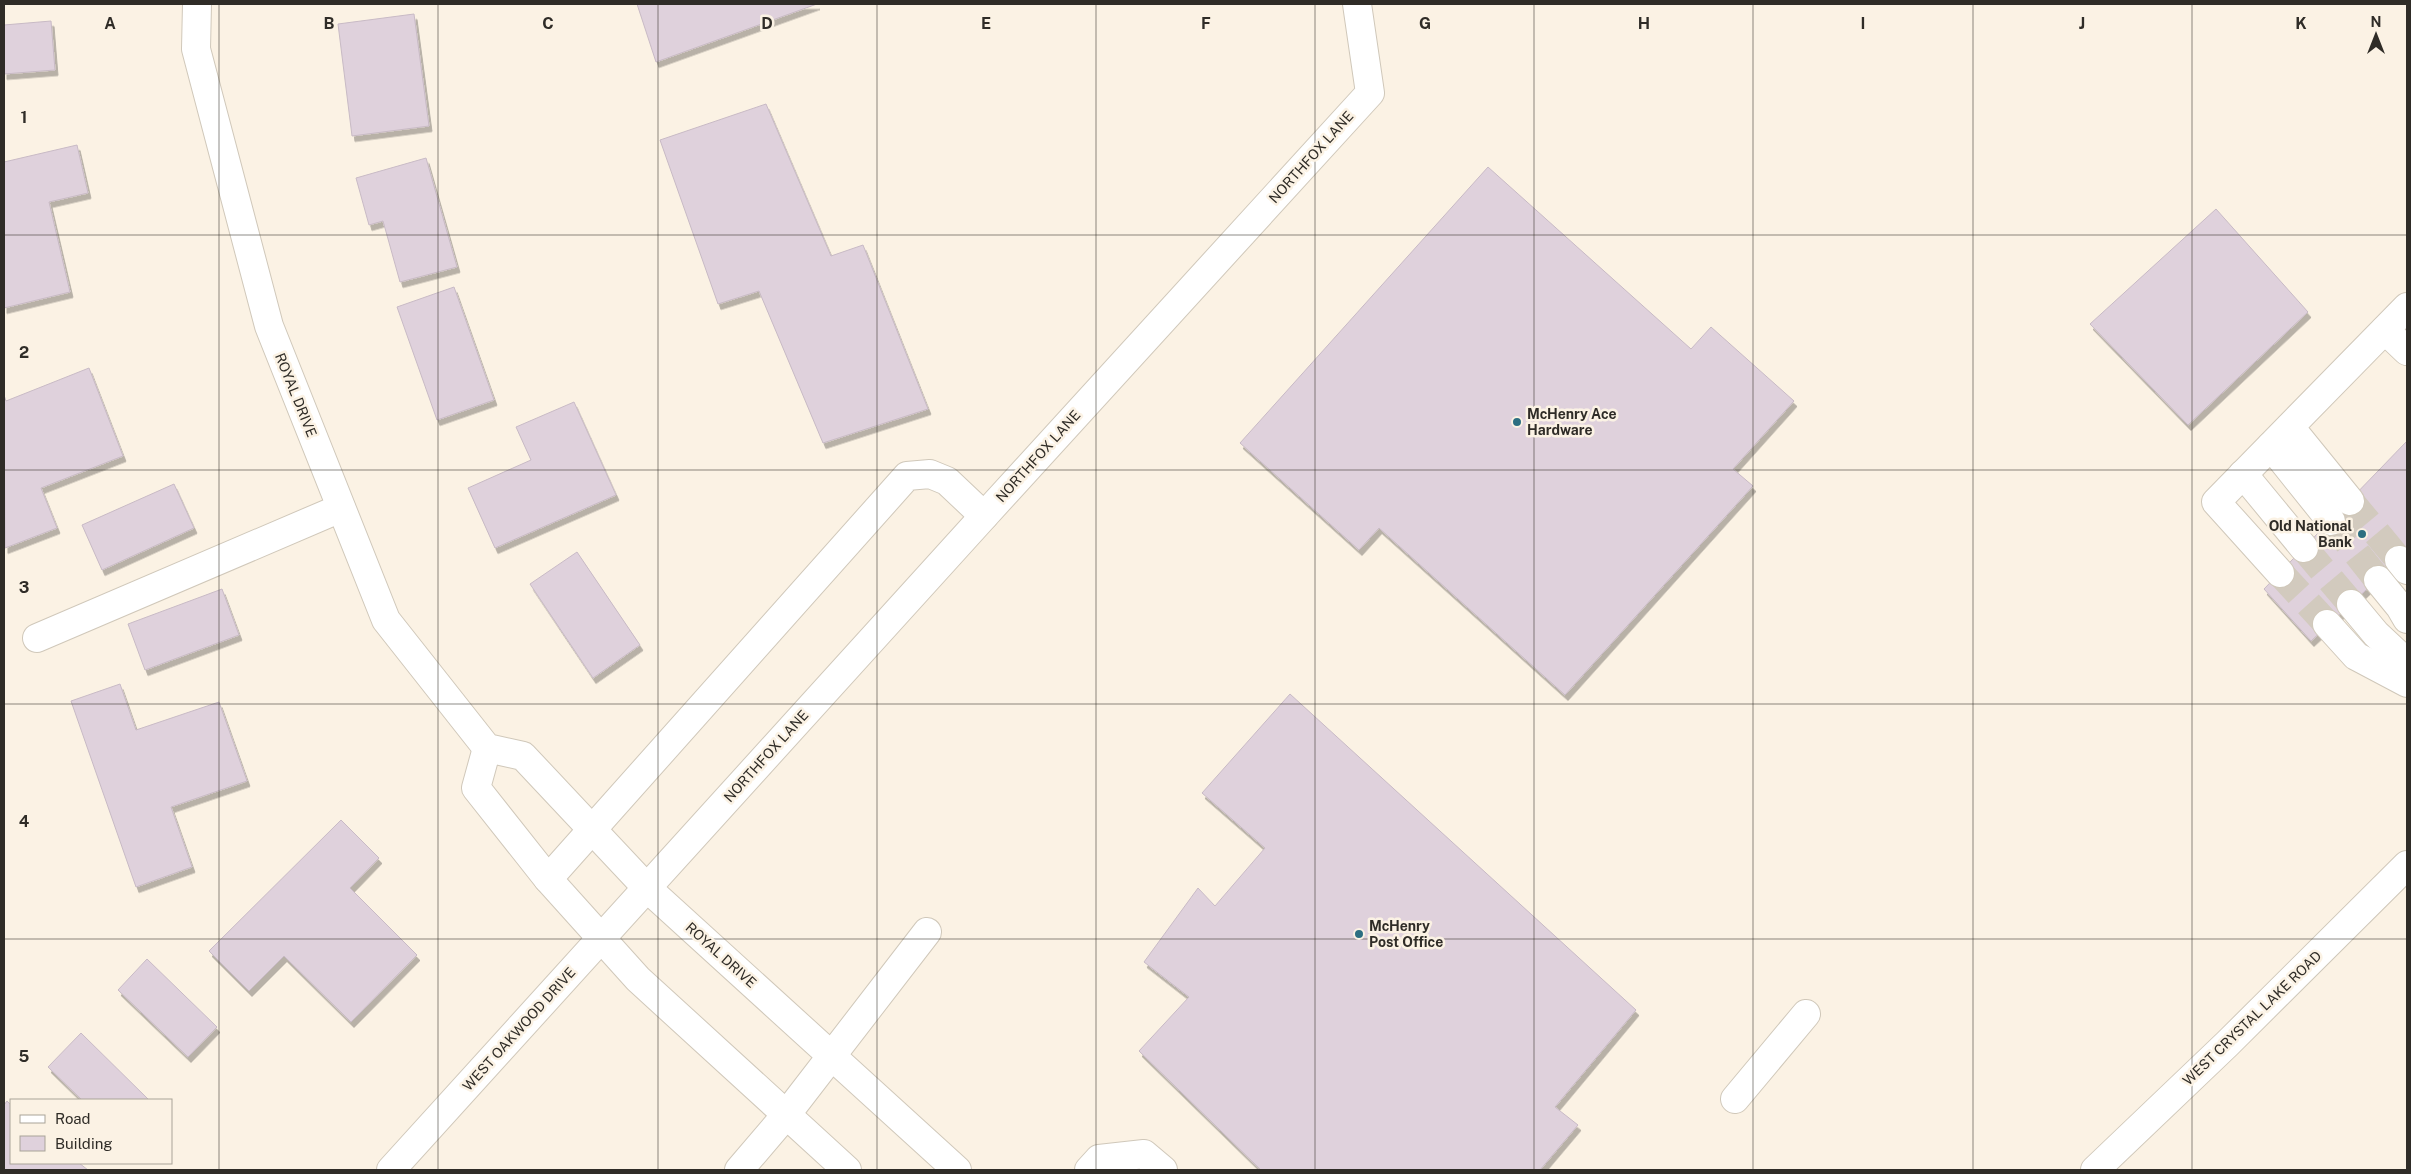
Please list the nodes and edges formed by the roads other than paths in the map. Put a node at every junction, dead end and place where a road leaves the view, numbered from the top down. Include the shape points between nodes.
1 (197, 4) edge
2 (1358, 4) edge
3 (2407, 307) edge
4 (2385, 330) junction
5 (2407, 351) edge
6 (2280, 437) junction
7 (2243, 474) junction
8 (2350, 501) tunnel mouth
9 (341, 508) junction
10 (984, 516) junction
11 (2331, 520) tunnel mouth
12 (2304, 548) tunnel mouth
13 (2280, 573) tunnel mouth
14 (2378, 580) tunnel mouth
15 (2351, 604) tunnel mouth
16 (2407, 619) edge
17 (2326, 624) tunnel mouth
18 (37, 638) dead end
19 (2407, 663) edge
20 (2407, 683) edge
21 (487, 748) junction
22 (593, 831) junction
23 (2407, 865) edge
24 (548, 879) junction
25 (647, 888) junction
26 (927, 932) dead end
27 (600, 940) junction
28 (1806, 1014) dead end
29 (832, 1056) junction
30 (1736, 1099) dead end
31 (786, 1115) junction
32 (391, 1170) edge
33 (739, 1170) edge
34 (847, 1170) edge
35 (957, 1170) edge
36 (1089, 1170) edge
37 (1163, 1170) edge
38 (2095, 1170) edge

1 - 9 street, ROYAL DRIVE via 196,49 269,326
2 - 10 street, NORTHFOX LANE via 1370,93
3 - 4 street
4 - 5 street
4 - 6 street
6 - 7 street
6 - 8 street
6 - 11 street
7 - 12 street
7 - 13 street via 2216,502
9 - 18 street
9 - 21 street, ROYAL DRIVE via 386,620
10 - 22 street via 947,481 930,474 907,476
10 - 25 street, NORTHFOX LANE
14 - 16 street
15 - 19 street via 2376,634
17 - 20 street via 2356,656
21 - 22 street, ROYAL DRIVE via 523,756
21 - 24 street via 476,788
22 - 24 street
22 - 25 street, ROYAL DRIVE
23 - 38 street, WEST CRYSTAL LAKE ROAD
24 - 27 street
25 - 27 street, WEST OAKWOOD DRIVE
25 - 29 street, ROYAL DRIVE
26 - 29 street
27 - 31 street via 651,992
27 - 32 street, WEST OAKWOOD DRIVE
28 - 30 street
29 - 31 street
29 - 35 street, ROYAL DRIVE
31 - 33 street
31 - 34 street
36 - 37 street via 1099,1159 1144,1154

